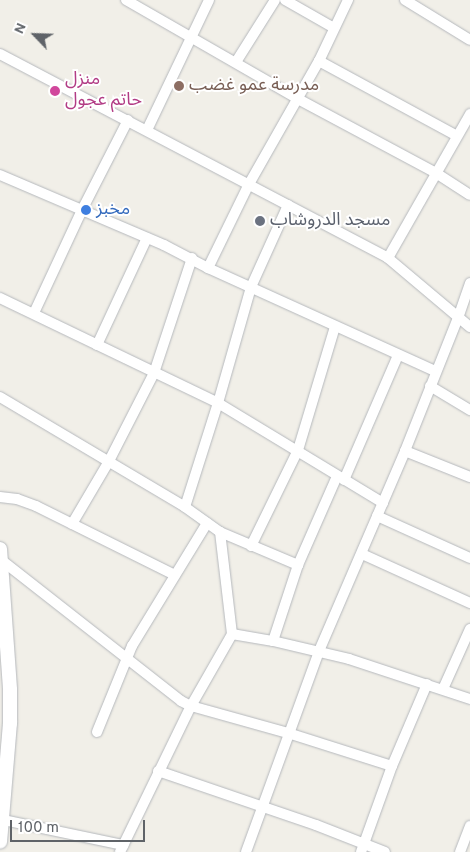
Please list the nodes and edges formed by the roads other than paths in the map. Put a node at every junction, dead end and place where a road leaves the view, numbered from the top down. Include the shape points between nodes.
1 (126, 0) edge
2 (209, 0) edge
3 (275, 0) edge
4 (285, 0) edge
5 (348, 0) edge
6 (405, 0) edge
7 (334, 28) junction
8 (192, 36) junction
9 (470, 40) edge
10 (0, 54) edge
11 (318, 61) junction
12 (236, 62) junction
13 (298, 98) junction
14 (470, 114) edge
15 (128, 120) junction
16 (147, 130) junction
17 (457, 136) junction
18 (436, 173) junction
19 (0, 175) edge
20 (249, 184) junction
21 (470, 194) edge
22 (288, 205) junction
23 (82, 210) junction
24 (146, 238) junction
25 (192, 258) junction
26 (388, 258) junction
27 (208, 268) junction
28 (470, 283) edge
29 (251, 287) junction
30 (0, 298) edge
31 (34, 313) junction
32 (458, 318) junction
33 (335, 327) junction
34 (470, 327) edge
35 (97, 345) junction
36 (398, 355) junction
37 (435, 372) junction
38 (154, 373) junction
39 (430, 386) junction
40 (0, 397) edge
41 (218, 403) junction
42 (470, 410) edge
43 (298, 450) junction
44 (405, 451) junction
45 (108, 463) junction
46 (470, 477) edge
47 (340, 478) junction
48 (0, 497) edge
49 (383, 503) junction
50 (185, 507) junction
51 (377, 516) junction
52 (207, 523) junction
53 (72, 524) junction
54 (220, 532) junction
55 (251, 546) junction
56 (0, 549) edge
57 (362, 554) junction
58 (470, 558) edge
59 (0, 559) edge
60 (298, 565) junction
61 (175, 575) junction
62 (2, 604) edge
63 (470, 604) edge
64 (470, 629) edge
65 (232, 634) junction
66 (273, 640) junction
67 (319, 651) junction
68 (127, 658) junction
69 (427, 684) junction
70 (443, 689) junction
71 (470, 699) edge
72 (191, 706) junction
73 (97, 732) dead end
74 (288, 733) junction
75 (392, 766) junction
76 (158, 771) junction
77 (263, 809) junction
78 (3, 820) junction
79 (470, 826) edge
80 (0, 842) edge
81 (121, 848) edge
82 (362, 848) edge
83 (246, 852) edge
84 (385, 852) edge
85 (460, 852) edge

1 - 8 street
2 - 8 street
3 - 12 street
4 - 7 street
5 - 7 street
6 - 9 street
7 - 11 street
8 - 12 street
8 - 16 street
10 - 15 street
11 - 13 street
11 - 17 street
12 - 13 street
13 - 18 street
13 - 20 street
14 - 17 street
15 - 16 street
15 - 23 street
16 - 20 street
17 - 18 street
18 - 21 street
18 - 26 street
19 - 23 street
20 - 22 street
20 - 27 street
22 - 26 street
22 - 29 street
23 - 24 street
23 - 31 street
24 - 25 street
24 - 35 street
25 - 27 street
25 - 38 street
26 - 32 street
27 - 29 street
28 - 32 street
29 - 33 street
29 - 41 street
30 - 31 street
31 - 35 street
32 - 34 street
32 - 37 street
33 - 36 street
33 - 43 street
35 - 38 street
36 - 37 street
36 - 47 street
37 - 39 street
38 - 41 street
38 - 45 street
39 - 42 street
39 - 44 street
40 - 45 street
41 - 43 street
41 - 50 street
43 - 47 street
43 - 55 street
44 - 46 street
44 - 49 street
45 - 50 street
45 - 53 street
47 - 49 street
47 - 60 street
48 - 53 street via 36,506
49 - 51 street
50 - 52 street
51 - 57 street
51 - 58 street
52 - 54 street
52 - 61 street
53 - 61 street
54 - 55 street
54 - 65 street
55 - 60 street
56 - 59 street
57 - 63 street
57 - 67 street
59 - 62 street
59 - 68 street
60 - 66 street
61 - 68 street
62 - 78 street via 9,645 10,698
64 - 70 street
65 - 66 street
65 - 72 street
66 - 67 street
67 - 69 street
67 - 74 street
68 - 72 street via 169,693
68 - 73 street
69 - 70 street
69 - 75 street
70 - 71 street
72 - 74 street
72 - 76 street
74 - 75 street
74 - 77 street
75 - 82 street
76 - 77 street
76 - 81 street
77 - 82 street via 316,825
77 - 83 street
78 - 80 street
78 - 81 street
79 - 85 street
82 - 84 street

